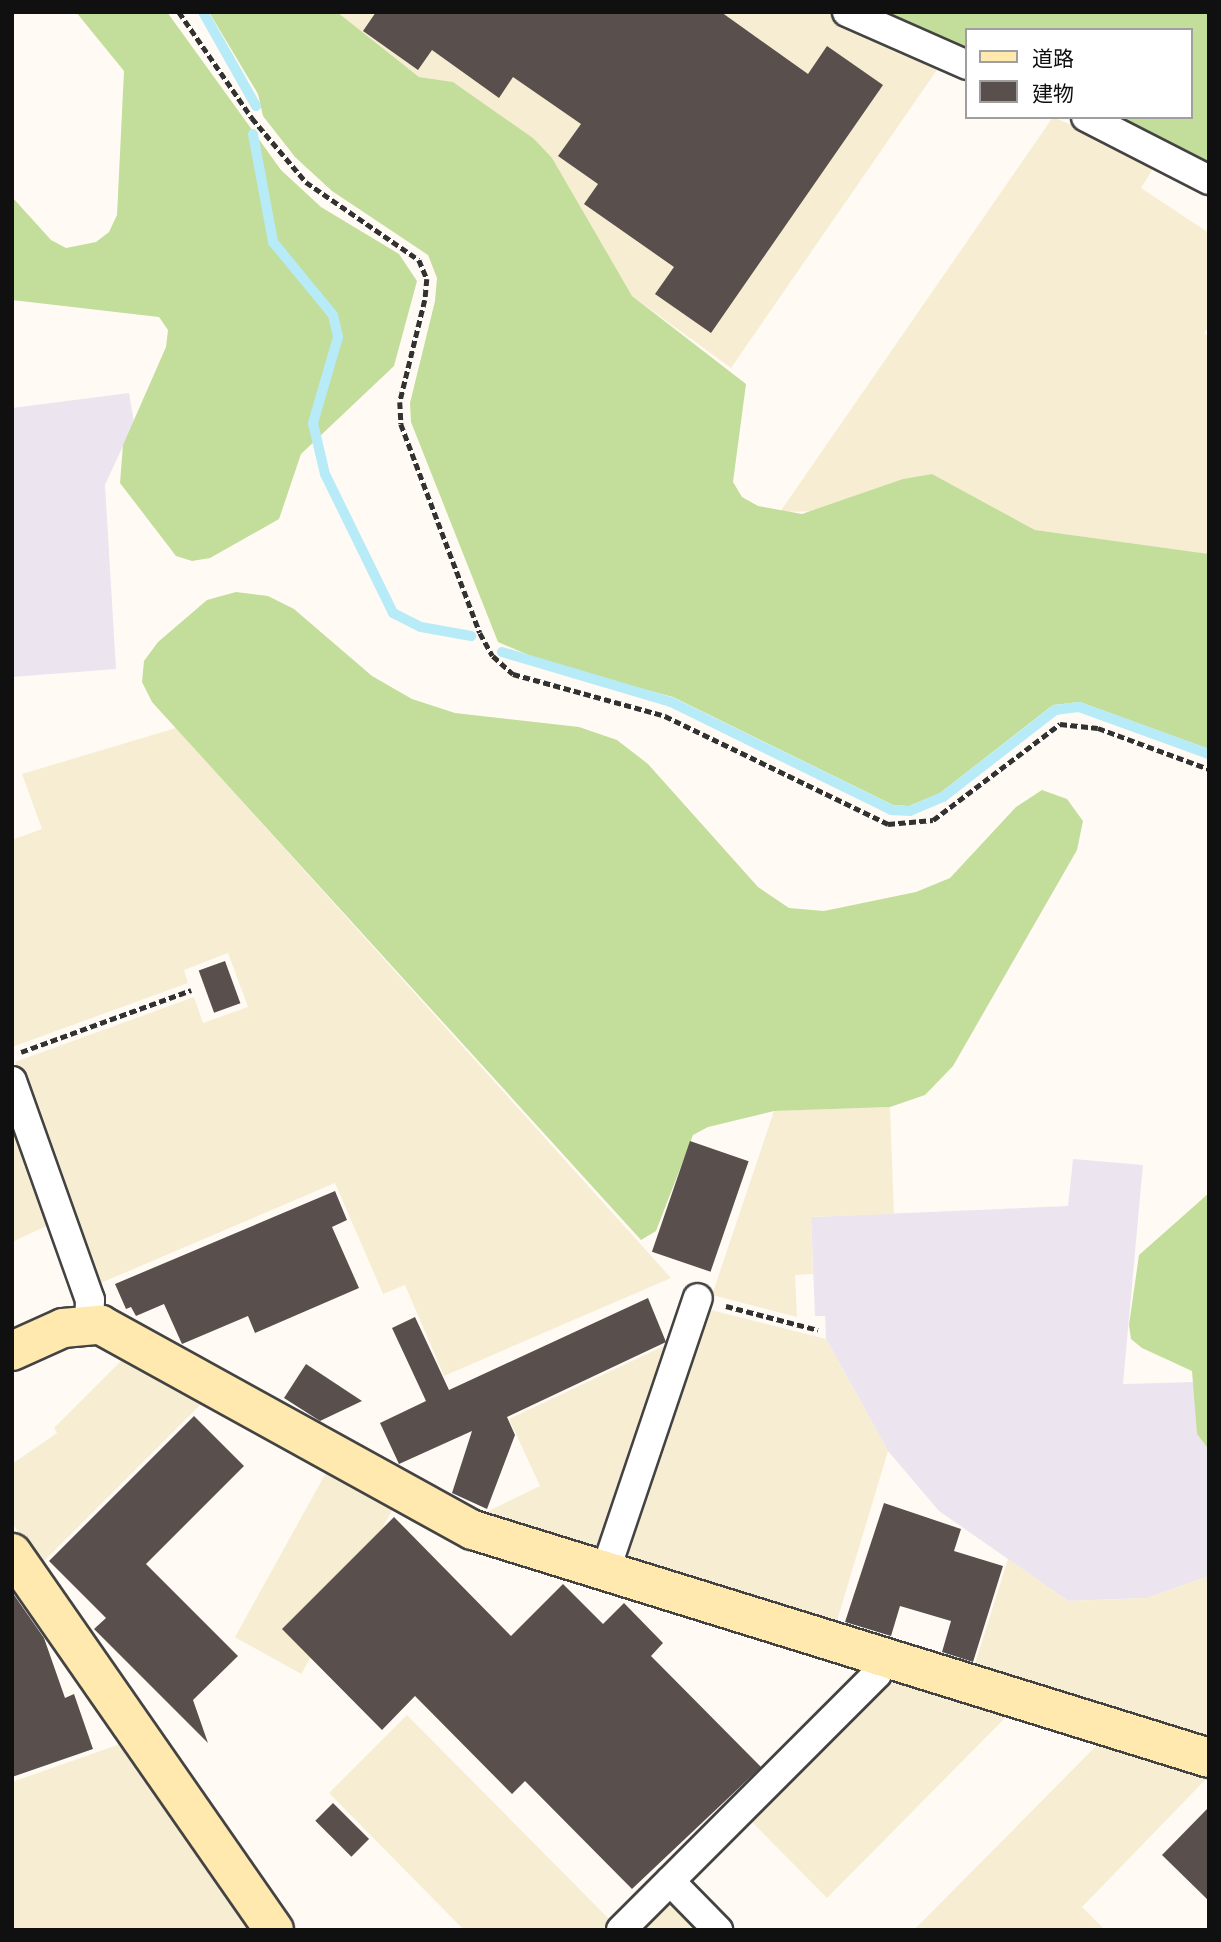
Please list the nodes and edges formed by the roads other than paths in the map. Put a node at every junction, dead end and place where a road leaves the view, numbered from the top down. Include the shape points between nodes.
1 (847, 12) edge
2 (965, 64) edge
3 (1090, 119) edge
4 (1209, 180) edge
5 (12, 1081) edge
6 (698, 1298) road end
7 (89, 1324) junction
8 (12, 1351) edge
9 (12, 1553) edge
10 (605, 1572) junction
11 (881, 1657) junction
12 (1209, 1758) edge
13 (670, 1881) junction
14 (274, 1930) edge
15 (621, 1930) edge
16 (718, 1930) edge

1 - 2 street
3 - 4 street
5 - 7 street via 90,1300
6 - 10 street
7 - 8 street via 63,1328
7 - 10 street via 120,1331 452,1521
9 - 14 street
10 - 11 street
11 - 12 street
11 - 13 street via 877,1674
13 - 15 street
13 - 16 street

